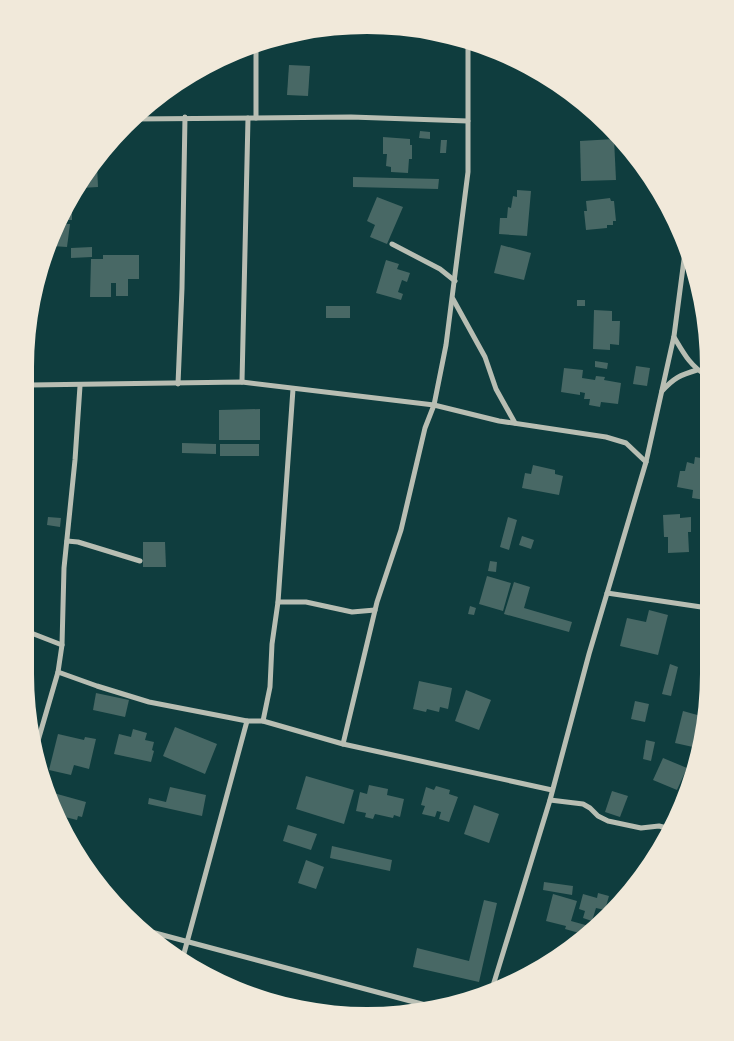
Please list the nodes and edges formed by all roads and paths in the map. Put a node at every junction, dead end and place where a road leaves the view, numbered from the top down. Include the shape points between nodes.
1 (468, 49) edge
2 (256, 53) edge
3 (145, 118) edge
4 (185, 118) junction
5 (248, 118) junction
6 (256, 118) junction
7 (468, 121) junction
8 (392, 244) dead end
9 (684, 262) edge
10 (455, 281) junction
11 (452, 299) junction
12 (674, 336) junction
13 (697, 370) junction
14 (700, 372) edge
15 (242, 382) junction
16 (178, 384) junction
17 (34, 385) edge
18 (80, 386) junction
19 (293, 389) junction
20 (662, 391) junction
21 (434, 405) junction
22 (516, 423) junction
23 (646, 462) junction
24 (67, 541) junction
25 (140, 561) dead end
26 (607, 593) junction
27 (278, 602) junction
28 (700, 607) edge
29 (375, 610) junction
30 (34, 633) edge
31 (62, 645) junction
32 (58, 672) junction
33 (247, 721) junction
34 (263, 721) junction
35 (39, 735) edge
36 (342, 744) junction
37 (552, 790) junction
38 (550, 800) junction
39 (663, 827) edge
40 (158, 934) edge
41 (187, 941) junction
42 (184, 952) edge
43 (494, 982) edge
44 (420, 1003) edge

1 - 7 street
2 - 6 street
3 - 4 street
4 - 5 street
4 - 16 street
5 - 6 street
5 - 15 street
6 - 7 street
7 - 10 street via 468,172
8 - 10 street via 440,269
9 - 12 street
10 - 11 street
11 - 21 street
11 - 22 street via 485,357 496,390
12 - 13 street via 687,360
12 - 20 street
13 - 14 street
13 - 20 street via 672,380
15 - 16 street
15 - 19 street
16 - 18 street
17 - 18 street
18 - 24 street
19 - 21 street
19 - 27 street
20 - 23 street
21 - 22 street
21 - 29 street
22 - 23 street via 606,437 626,443
23 - 26 street
24 - 25 street
24 - 31 street
26 - 28 street
26 - 37 street
27 - 29 street via 306,602 352,612
27 - 34 street via 270,687
29 - 36 street
30 - 31 street
31 - 32 street
32 - 33 street via 149,702
32 - 35 street
33 - 34 street
33 - 41 street
34 - 36 street
36 - 37 street
37 - 38 street
38 - 39 street via 583,804 608,821 641,828
38 - 43 street
40 - 41 street
41 - 42 street
41 - 44 street

